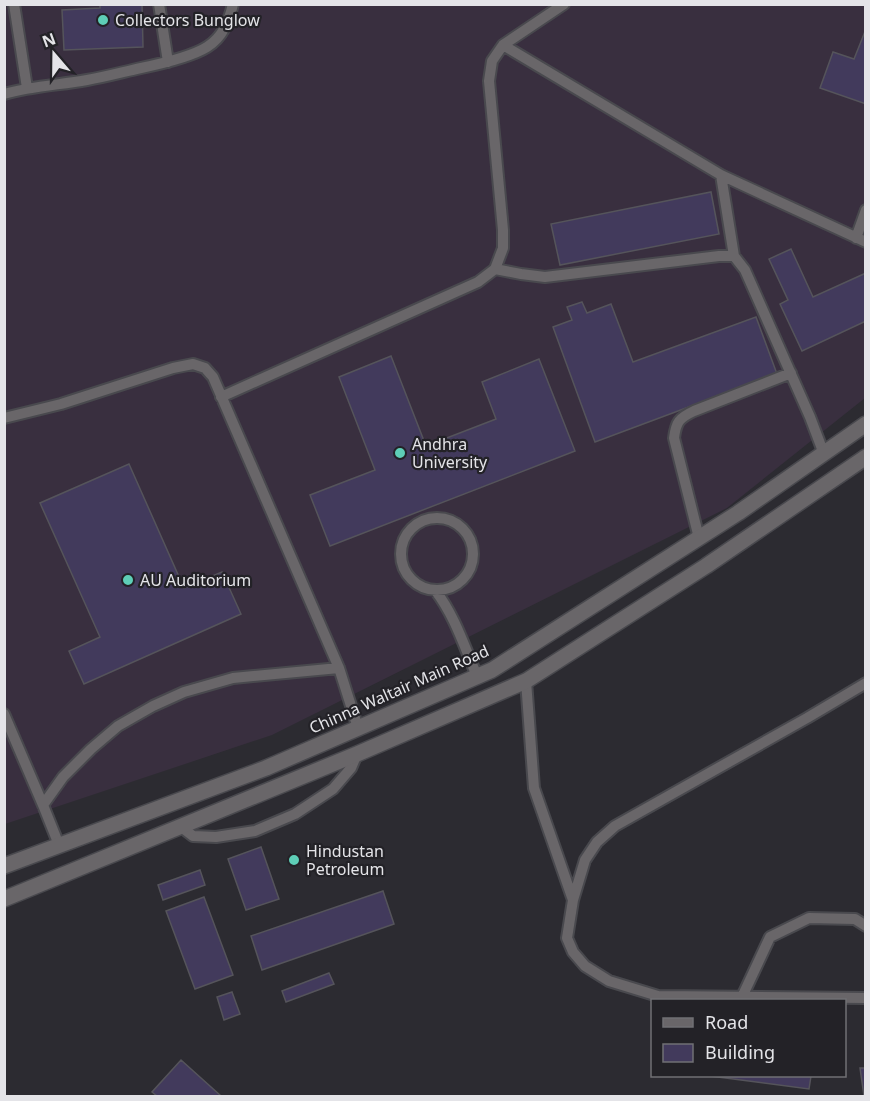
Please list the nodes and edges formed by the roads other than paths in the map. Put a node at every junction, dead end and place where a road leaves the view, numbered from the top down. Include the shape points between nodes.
1 (14, 4) edge
2 (159, 4) edge
3 (233, 4) edge
4 (564, 4) edge
5 (503, 45) junction
6 (168, 62) junction
7 (27, 88) junction
8 (4, 94) edge
9 (721, 175) junction
10 (866, 210) edge
11 (861, 240) edge
12 (734, 256) junction
13 (495, 269) junction
14 (791, 373) junction
15 (221, 396) junction
16 (4, 417) edge
17 (866, 424) edge
18 (824, 454) junction
19 (866, 457) edge
20 (699, 538) junction
21 (435, 590) junction
22 (339, 668) junction
23 (477, 676) junction
24 (526, 681) junction
25 (866, 683) edge
26 (4, 714) edge
27 (358, 728) junction
28 (357, 754) junction
29 (43, 805) junction
30 (180, 826) junction
31 (59, 845) junction
32 (4, 866) edge
33 (4, 899) edge
34 (573, 900) junction
35 (866, 926) edge
36 (742, 997) junction
37 (866, 998) edge

1 - 7 lane
2 - 6 lane
3 - 6 lane via 222,33 208,47
4 - 5 lane
5 - 9 lane
5 - 13 lane via 492,61 489,81 503,230 503,248
6 - 7 lane via 87,80
7 - 8 lane
9 - 11 lane
9 - 12 lane
10 - 11 lane
12 - 13 lane via 545,277
12 - 14 lane via 745,270
13 - 15 lane via 478,282
14 - 18 lane
14 - 20 lane via 694,411 675,426 674,438
15 - 16 lane via 213,377 193,364
15 - 22 lane
17 - 18 street, Chinna Waltair Main Road
18 - 20 street, Chinna Waltair Main Road
19 - 24 street
20 - 23 street, Chinna Waltair Main Road
21 - 21 lane via 414,582 406,573 401,550 412,528 434,518 446,519 466,532 474,554 466,576 447,589
21 - 23 lane via 453,617
22 - 27 lane
22 - 29 lane via 233,678 163,701 118,726 91,749 63,777
23 - 27 street, Chinna Waltair Main Road
24 - 28 street
24 - 34 lane via 534,788
25 - 34 lane via 615,826 585,860
26 - 29 lane
27 - 31 street, Chinna Waltair Main Road via 266,768
28 - 30 street
28 - 30 lane via 333,789 295,814 255,831 194,836
29 - 31 lane
30 - 33 street
31 - 32 street, Chinna Waltair Main Road
34 - 36 lane via 567,938 573,952 585,966 609,981 658,996
35 - 36 lane via 855,919 808,918 770,937
36 - 37 lane

